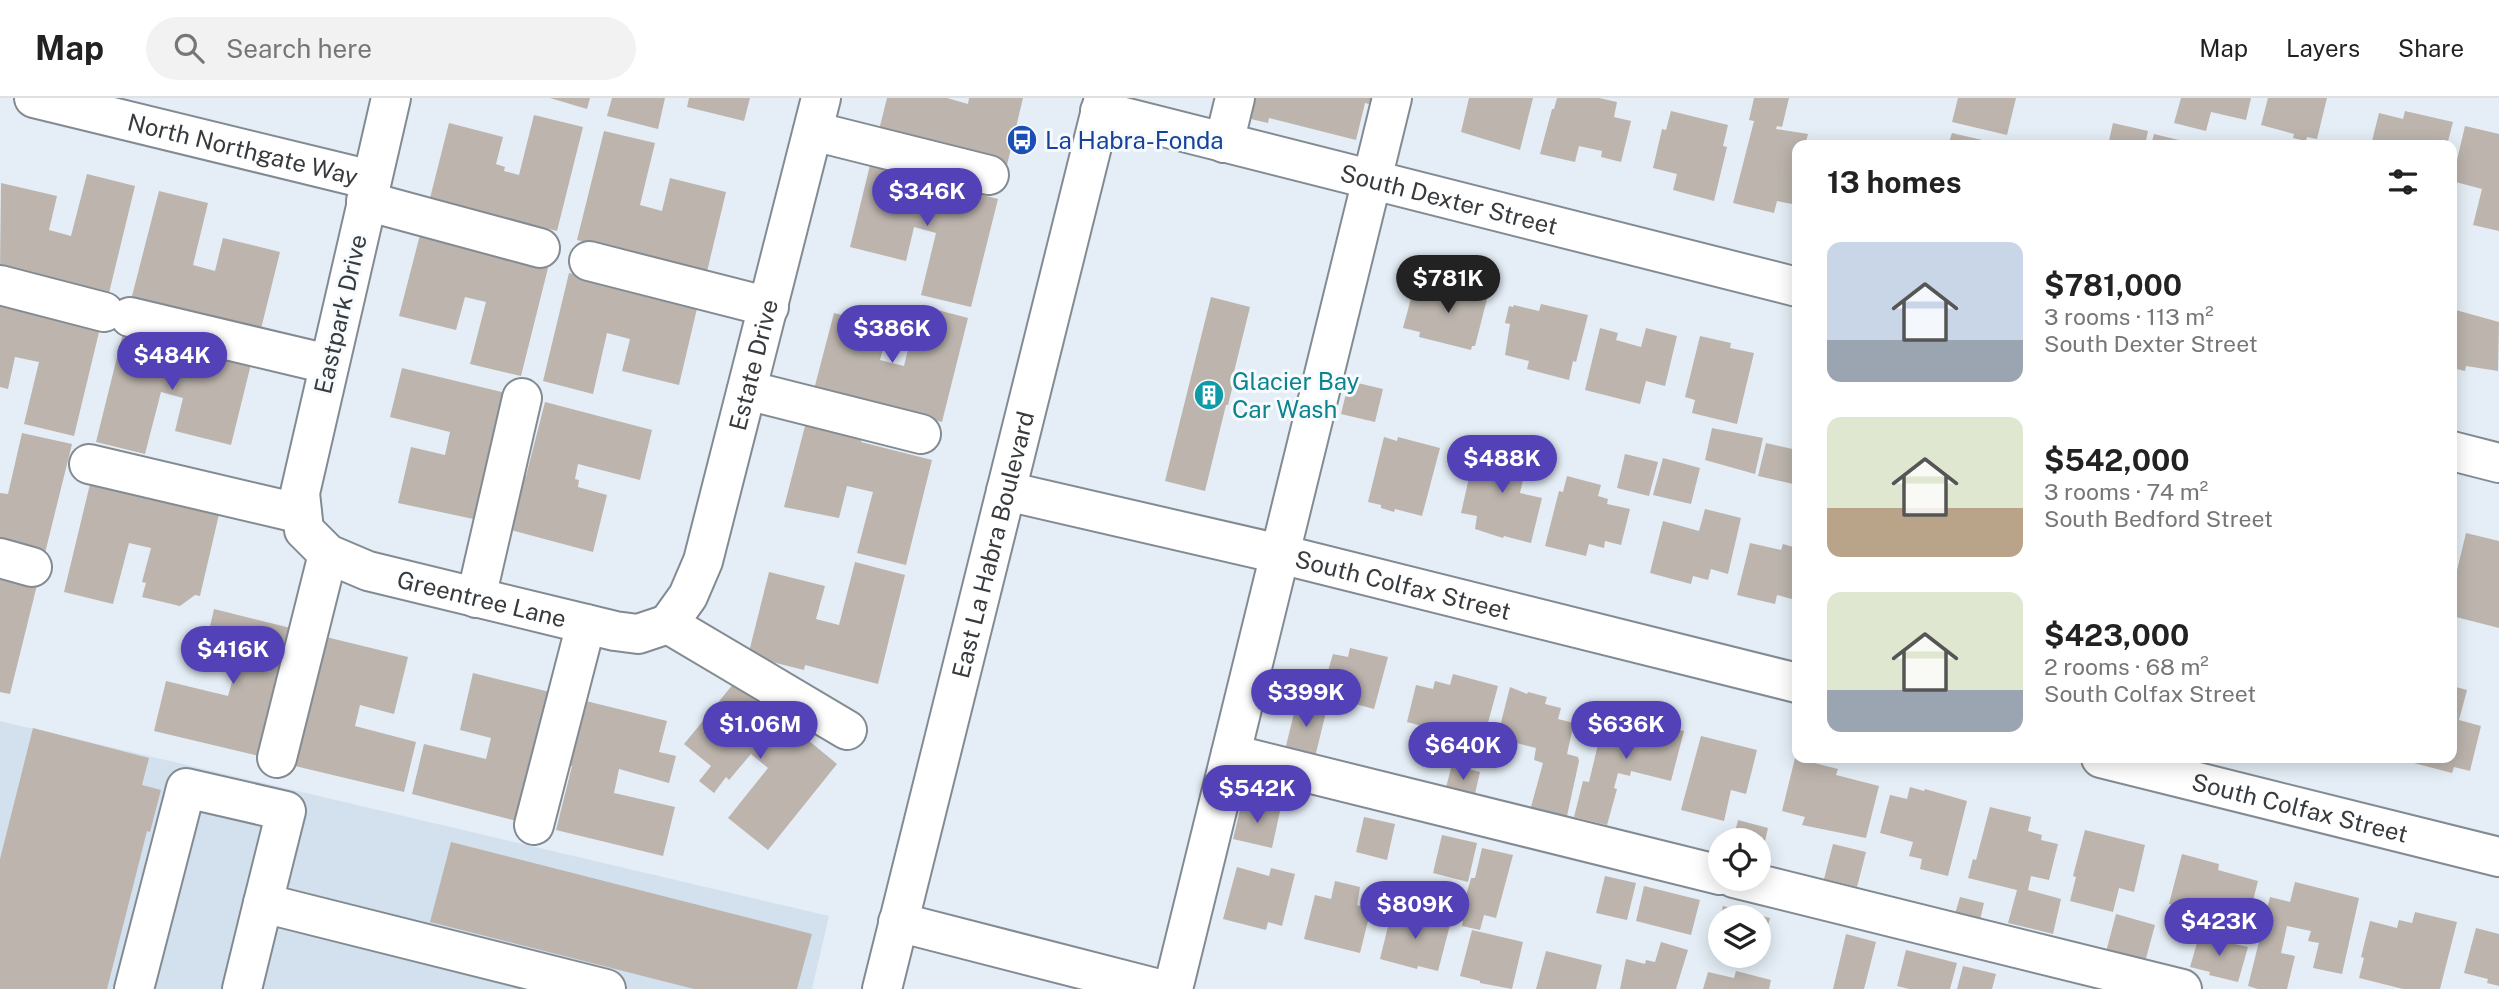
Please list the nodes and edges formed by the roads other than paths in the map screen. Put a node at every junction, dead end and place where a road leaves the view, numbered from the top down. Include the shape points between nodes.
1 (34, 98) edge
2 (391, 98) edge
3 (1235, 98) edge
4 (1392, 98) edge
5 (1102, 105) edge
6 (817, 114) edge
7 (1224, 143) junction
8 (989, 175) dead end
9 (1371, 181) junction
10 (368, 190) junction
11 (540, 248) dead end
12 (589, 261) dead end
13 (0, 285) edge
14 (1792, 287) edge
15 (769, 307) junction
16 (328, 364) junction
17 (747, 390) junction
18 (522, 398) dead end
19 (921, 434) dead end
20 (2457, 452) edge
21 (2499, 463) edge
22 (89, 464) dead end
23 (1006, 492) junction
24 (312, 533) junction
25 (1280, 554) junction
26 (476, 598) junction
27 (586, 624) junction
28 (668, 624) junction
29 (1792, 681) edge
30 (847, 730) dead end
31 (1231, 754) junction
32 (277, 758) dead end
33 (2121, 763) edge
34 (534, 825) dead end
35 (2499, 856) edge
36 (1708, 872) edge
37 (1771, 887) edge
38 (263, 903) junction
39 (898, 922) junction
40 (140, 988) edge
41 (242, 989) edge
42 (606, 989) edge
43 (882, 989) edge
44 (1160, 989) edge
45 (1173, 989) edge
46 (2182, 989) edge

1 - 10 street, North Northgate Way
2 - 10 street, Eastpark Drive
3 - 7 street
4 - 9 street
5 - 7 street, South Dexter Street
5 - 23 street, East La Habra Boulevard
6 - 8 street
6 - 15 street, Estate Drive
7 - 9 street, South Dexter Street
9 - 14 street, South Dexter Street
9 - 25 street
10 - 11 street, North Northgate Way
10 - 16 street, Eastpark Drive
12 - 15 street
13 - 16 street
15 - 17 street, Estate Drive
16 - 24 street, Eastpark Drive via 300,493
17 - 19 street
17 - 28 street, Estate Drive via 703,561 688,596
18 - 26 street
20 - 21 street
22 - 24 street, Greentree Lane
23 - 25 street, South Colfax Street
23 - 39 street, East La Habra Boulevard
24 - 26 street, Greentree Lane via 368,571
24 - 32 street, Eastpark Drive
25 - 29 street, South Colfax Street
25 - 31 street
26 - 27 street, Greentree Lane
27 - 28 street, Greentree Lane via 638,634
27 - 34 street
28 - 30 street
31 - 36 street
31 - 45 street
33 - 35 street, South Colfax Street
37 - 46 street
38 - 40 street via 286,811 186,788
38 - 41 street
38 - 42 street
39 - 43 street, East La Habra Boulevard
39 - 44 street

